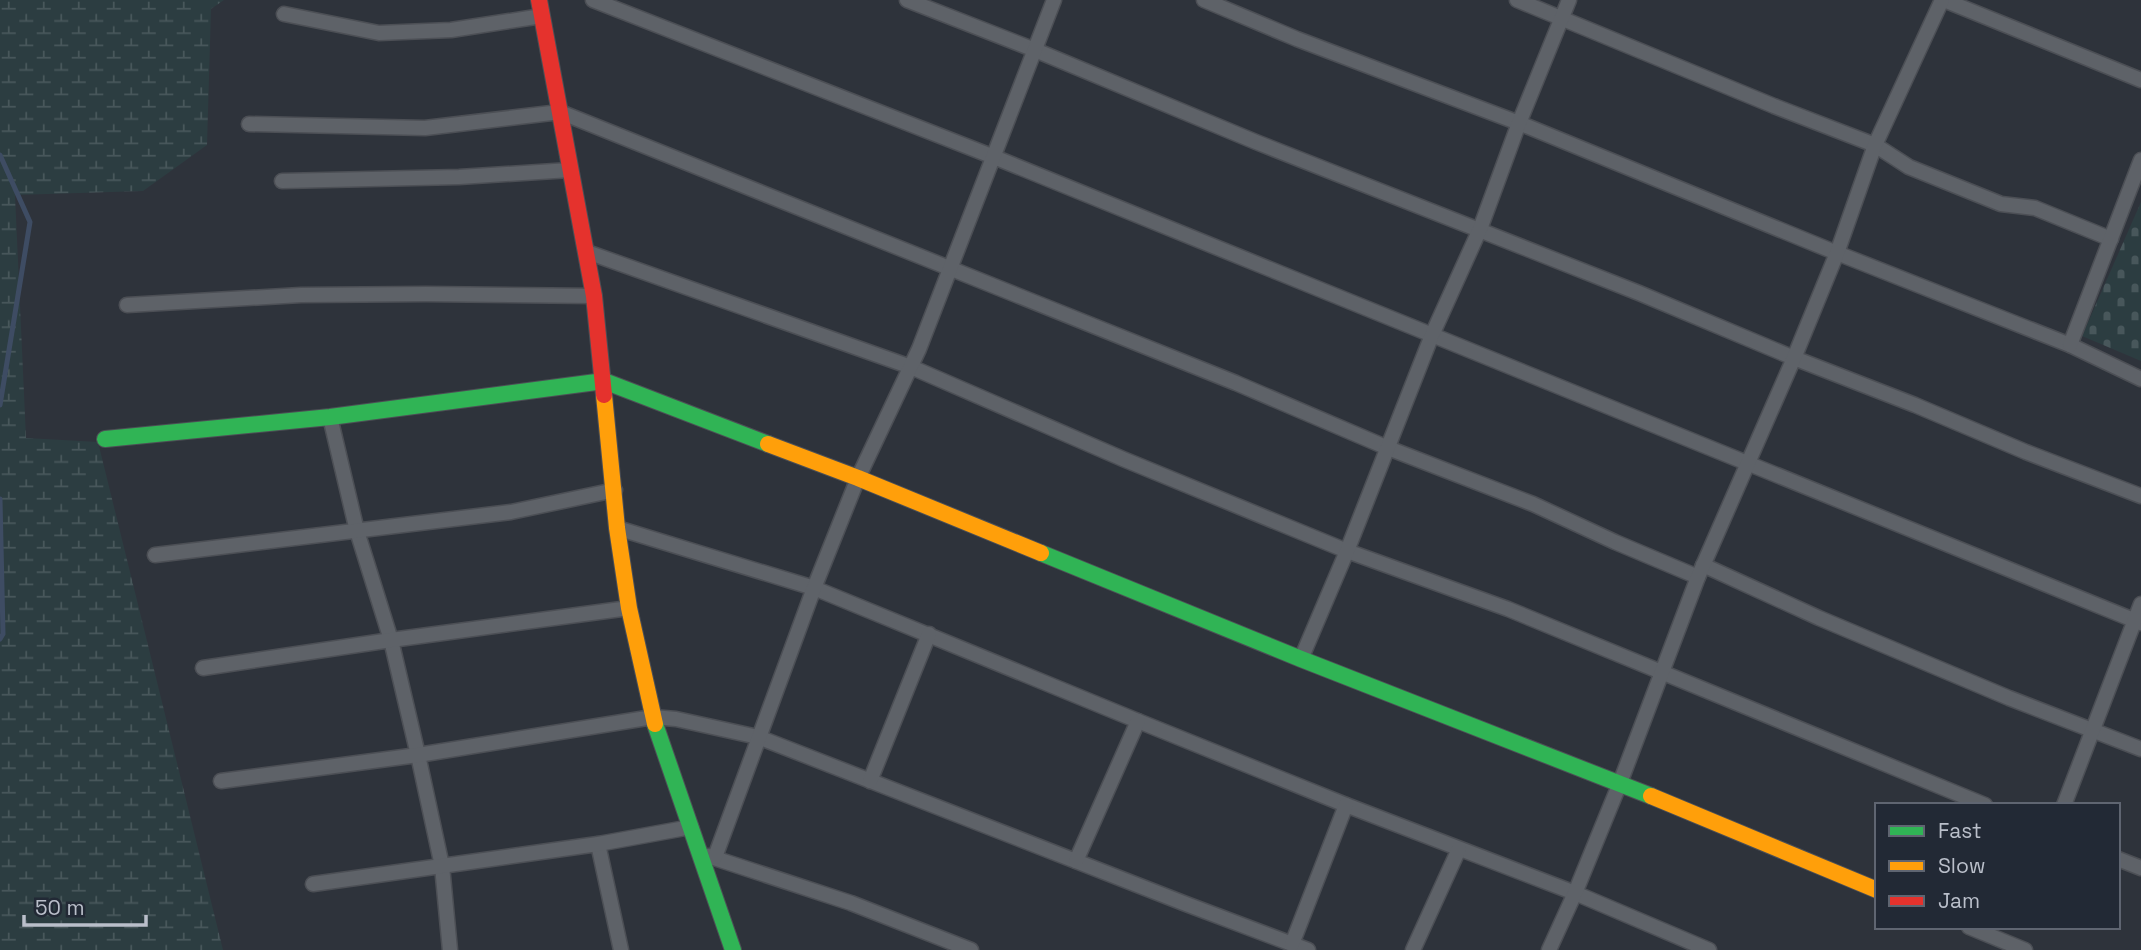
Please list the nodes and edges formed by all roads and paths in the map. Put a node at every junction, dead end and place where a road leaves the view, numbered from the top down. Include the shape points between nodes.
1 (593, 0) edge
2 (907, 0) edge
3 (1054, 0) edge
4 (1204, 0) edge
5 (1517, 0) edge
6 (1569, 0) edge
7 (1943, 0) edge
8 (624, 6) edge
9 (540, 8) edge
10 (284, 14) dead end
11 (1562, 18) junction
12 (1035, 50) junction
13 (2141, 80) edge
14 (560, 112) junction
15 (1519, 123) junction
16 (249, 124) dead end
17 (1875, 145) junction
18 (993, 157) junction
19 (2141, 160) edge
20 (570, 170) junction
21 (282, 181) dead end
22 (1480, 229) junction
23 (2111, 239) junction
24 (587, 252) junction
25 (1837, 253) junction
26 (950, 268) junction
27 (594, 296) junction
28 (127, 305) dead end
29 (1432, 335) junction
30 (2070, 345) junction
31 (1794, 358) junction
32 (911, 367) junction
33 (2141, 379) edge
34 (604, 381) junction
35 (330, 418) junction
36 (105, 439) dead end
37 (1388, 448) junction
38 (1749, 463) junction
39 (858, 478) junction
40 (615, 490) junction
41 (2141, 496) edge
42 (617, 528) junction
43 (357, 531) junction
44 (1347, 551) junction
45 (155, 555) dead end
46 (1700, 571) junction
47 (814, 587) junction
48 (2141, 604) edge
49 (629, 608) junction
50 (2138, 622) edge
51 (929, 635) junction
52 (391, 640) junction
53 (1301, 659) junction
54 (203, 668) dead end
55 (1662, 674) junction
56 (653, 717) junction
57 (1138, 721) junction
58 (2093, 729) junction
59 (758, 737) junction
60 (2141, 748) edge
61 (418, 755) junction
62 (220, 781) dead end
63 (870, 781) junction
64 (1620, 783) junction
65 (1980, 803) edge
66 (2065, 803) edge
67 (1346, 805) junction
68 (691, 827) junction
69 (598, 844) junction
70 (1460, 849) junction
71 (707, 855) junction
72 (2120, 860) edge
73 (1076, 861) junction
74 (442, 866) junction
75 (2141, 868) edge
76 (313, 884) dead end
77 (1875, 889) edge
78 (1575, 894) junction
79 (1973, 929) edge
80 (2011, 929) edge
81 (1292, 944) junction
82 (2004, 946) edge
83 (450, 950) edge
84 (621, 950) edge
85 (733, 950) edge
86 (971, 950) edge
87 (1308, 950) edge
88 (1413, 950) edge
89 (1549, 950) edge
90 (1709, 950) edge
91 (2025, 950) edge

1 - 8 street
2 - 12 street
3 - 12 street
4 - 15 street
5 - 11 street
6 - 11 street
7 - 13 street
7 - 17 street
8 - 18 street
9 - 10 street via 451,30 379,33
9 - 14 street
11 - 15 street
11 - 17 street
12 - 18 street
12 - 22 street
14 - 16 street via 425,128
14 - 20 street
14 - 26 street
15 - 22 street
15 - 25 street
17 - 23 street via 1909,167 2001,204 2035,208
17 - 25 street
18 - 26 street
18 - 29 street
19 - 23 street
20 - 21 street
20 - 24 street
22 - 29 street
22 - 31 street
23 - 30 street
24 - 27 street
24 - 32 street
25 - 30 street
25 - 31 street
26 - 32 street
26 - 37 street
27 - 28 street via 301,295
27 - 34 street
29 - 37 street
29 - 38 street
30 - 33 street
31 - 38 street
31 - 41 street
32 - 39 street
32 - 44 street
34 - 35 street
34 - 39 street
34 - 40 street
35 - 36 street
35 - 43 street
37 - 44 street
37 - 46 street via 1534,504 1615,542
38 - 46 street
38 - 50 street
39 - 47 street
39 - 53 street
40 - 42 street
40 - 43 street via 511,512
42 - 47 street
42 - 49 street
43 - 45 street
43 - 52 street
44 - 53 street
44 - 55 street via 1507,609
46 - 55 street
46 - 58 street
47 - 51 street
47 - 59 street
48 - 50 street
49 - 52 street
49 - 56 street
50 - 58 street
51 - 57 street
51 - 63 street
52 - 54 street
52 - 61 street
53 - 64 street
55 - 64 street
55 - 65 street
56 - 59 street
56 - 61 street
56 - 68 street
57 - 67 street
57 - 73 street
58 - 60 street
58 - 66 street
59 - 63 street
59 - 71 street
61 - 62 street
61 - 74 street
63 - 73 street
64 - 77 street
64 - 78 street
67 - 70 street
67 - 81 street
68 - 69 street
68 - 71 street
69 - 74 street
69 - 84 street
70 - 78 street
70 - 88 street
71 - 85 street
71 - 86 street via 851,903
72 - 75 street
73 - 81 street
74 - 76 street
74 - 83 street
78 - 89 street
78 - 90 street
79 - 82 street
80 - 82 street
81 - 87 street
82 - 91 street

